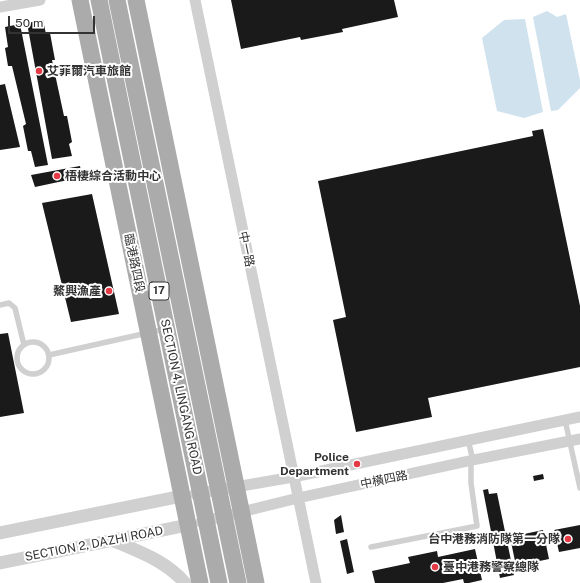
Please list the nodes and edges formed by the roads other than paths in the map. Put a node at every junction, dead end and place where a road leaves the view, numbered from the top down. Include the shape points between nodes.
1 (40, 0) edge
2 (80, 0) edge
3 (99, 0) edge
4 (117, 0) edge
5 (136, 0) edge
6 (195, 0) edge
7 (0, 7) edge
8 (0, 305) edge
9 (184, 324) junction
10 (149, 334) junction
11 (24, 345) junction
12 (49, 355) junction
13 (580, 417) edge
14 (565, 420) junction
15 (468, 440) junction
16 (575, 440) edge
17 (472, 460) junction
18 (293, 477) junction
19 (236, 486) junction
20 (580, 488) edge
21 (218, 489) junction
22 (200, 493) junction
23 (182, 496) junction
24 (298, 498) junction
25 (242, 513) junction
26 (224, 517) junction
27 (206, 521) junction
28 (188, 525) junction
29 (0, 533) edge
30 (112, 540) junction
31 (371, 547) dead end
32 (0, 563) edge
33 (184, 583) edge
34 (200, 583) edge
35 (219, 583) edge
36 (238, 583) edge
37 (256, 583) edge
38 (316, 583) edge

1 - 7 street
2 - 10 main road, 臨港路四段 / 17
3 - 9 main road, SECTION 4, LINGANG ROAD / 17
4 - 9 main road, SECTION 4, LINGANG ROAD / 17
5 - 9 main road, 17
6 - 18 street, 中一路
8 - 11 lane via 9,303 14,308
9 - 10 lane
9 - 19 main road, 17
9 - 21 main road, SECTION 4, LINGANG ROAD / 17
9 - 22 main road, SECTION 4, LINGANG ROAD / 17
10 - 12 lane
10 - 23 main road, 臨港路四段 / 17
11 - 12 lane via 30,342 42,345
11 - 12 lane via 17,355 20,368 24,372 43,372 47,367
13 - 14 street, 中橫四路
14 - 15 street, 中橫四路
14 - 16 lane
15 - 17 lane
15 - 18 street, 中橫四路
16 - 17 street, 中橫四路
16 - 20 lane
17 - 24 street, 中橫四路
17 - 31 lane via 471,484 477,526
18 - 19 street, 中橫四路
18 - 24 street, 中一路
19 - 21 street, 中橫四路
19 - 25 main road, 17
21 - 22 street, 中橫四路
21 - 26 main road, SECTION 4, LINGANG ROAD / 17
22 - 23 street, 中橫四路
22 - 27 main road, SECTION 4, LINGANG ROAD / 17
23 - 28 main road, 臨港路四段 / 17
23 - 29 street
24 - 25 street, 中橫四路
24 - 38 street, 中一路
25 - 26 street, 中橫四路
25 - 37 main road, 17
26 - 27 street, 中橫四路
26 - 36 main road, SECTION 4, LINGANG ROAD / 17
27 - 28 street, 中橫四路
27 - 35 main road, SECTION 4, LINGANG ROAD / 17
28 - 30 street, SECTION 2, DAZHI ROAD
28 - 34 main road, 17
30 - 32 street, SECTION 2, DAZHI ROAD
30 - 33 street via 160,561

